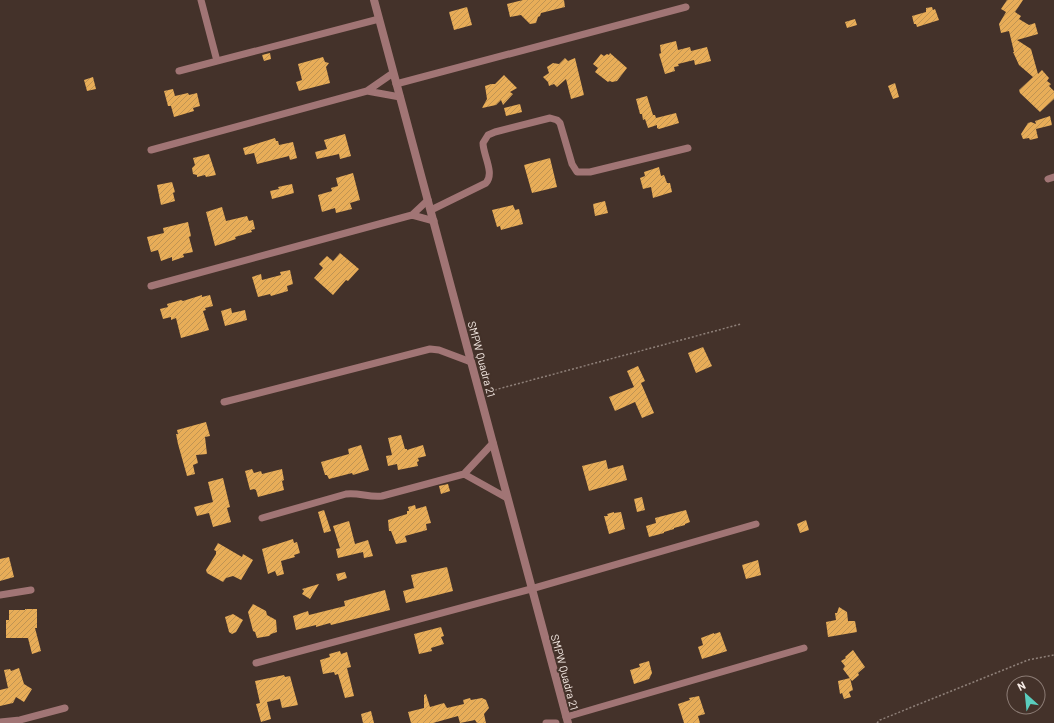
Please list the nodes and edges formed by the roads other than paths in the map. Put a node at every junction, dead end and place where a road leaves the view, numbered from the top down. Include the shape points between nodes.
1 (201, 0) edge
2 (374, 0) edge
3 (686, 7) dead end
4 (379, 19) junction
5 (217, 61) junction
6 (179, 71) dead end
7 (393, 73) junction
8 (396, 84) junction
9 (367, 91) junction
10 (400, 97) junction
11 (688, 148) dead end
12 (152, 150) dead end
13 (428, 200) junction
14 (431, 210) junction
15 (412, 215) junction
16 (434, 221) junction
17 (151, 286) dead end
18 (471, 362) junction
19 (224, 402) dead end
20 (493, 443) junction
21 (464, 474) junction
22 (507, 498) junction
23 (262, 518) dead end
24 (756, 524) dead end
25 (531, 589) junction
26 (31, 590) dead end
27 (0, 595) edge
28 (804, 648) dead end
29 (256, 663) dead end
30 (65, 708) dead end
31 (567, 720) edge
32 (0, 722) edge
33 (546, 723) edge
34 (556, 723) edge

1 - 5 street
2 - 4 street, SMPW Quadra 21
3 - 8 street
4 - 5 street
4 - 7 street, SMPW Quadra 21
5 - 6 street
7 - 8 street, SMPW Quadra 21
7 - 9 street
8 - 10 street, SMPW Quadra 21
9 - 10 street
9 - 12 street
10 - 13 street, SMPW Quadra 21
11 - 14 street via 590,172 577,172 572,164 560,123 550,118 488,136 483,147 489,173 488,181
13 - 14 street, SMPW Quadra 21
13 - 15 street
14 - 16 street, SMPW Quadra 21
15 - 16 street
15 - 17 street
16 - 18 street, SMPW Quadra 21
18 - 19 street via 430,349
18 - 20 street, SMPW Quadra 21
20 - 21 street
20 - 22 street, SMPW Quadra 21
21 - 22 street
21 - 23 street via 374,498 346,494
22 - 25 street, SMPW Quadra 21
24 - 25 street
25 - 29 street
25 - 31 street, SMPW Quadra 21
26 - 27 street
28 - 31 street
30 - 32 street via 20,720
33 - 34 street

